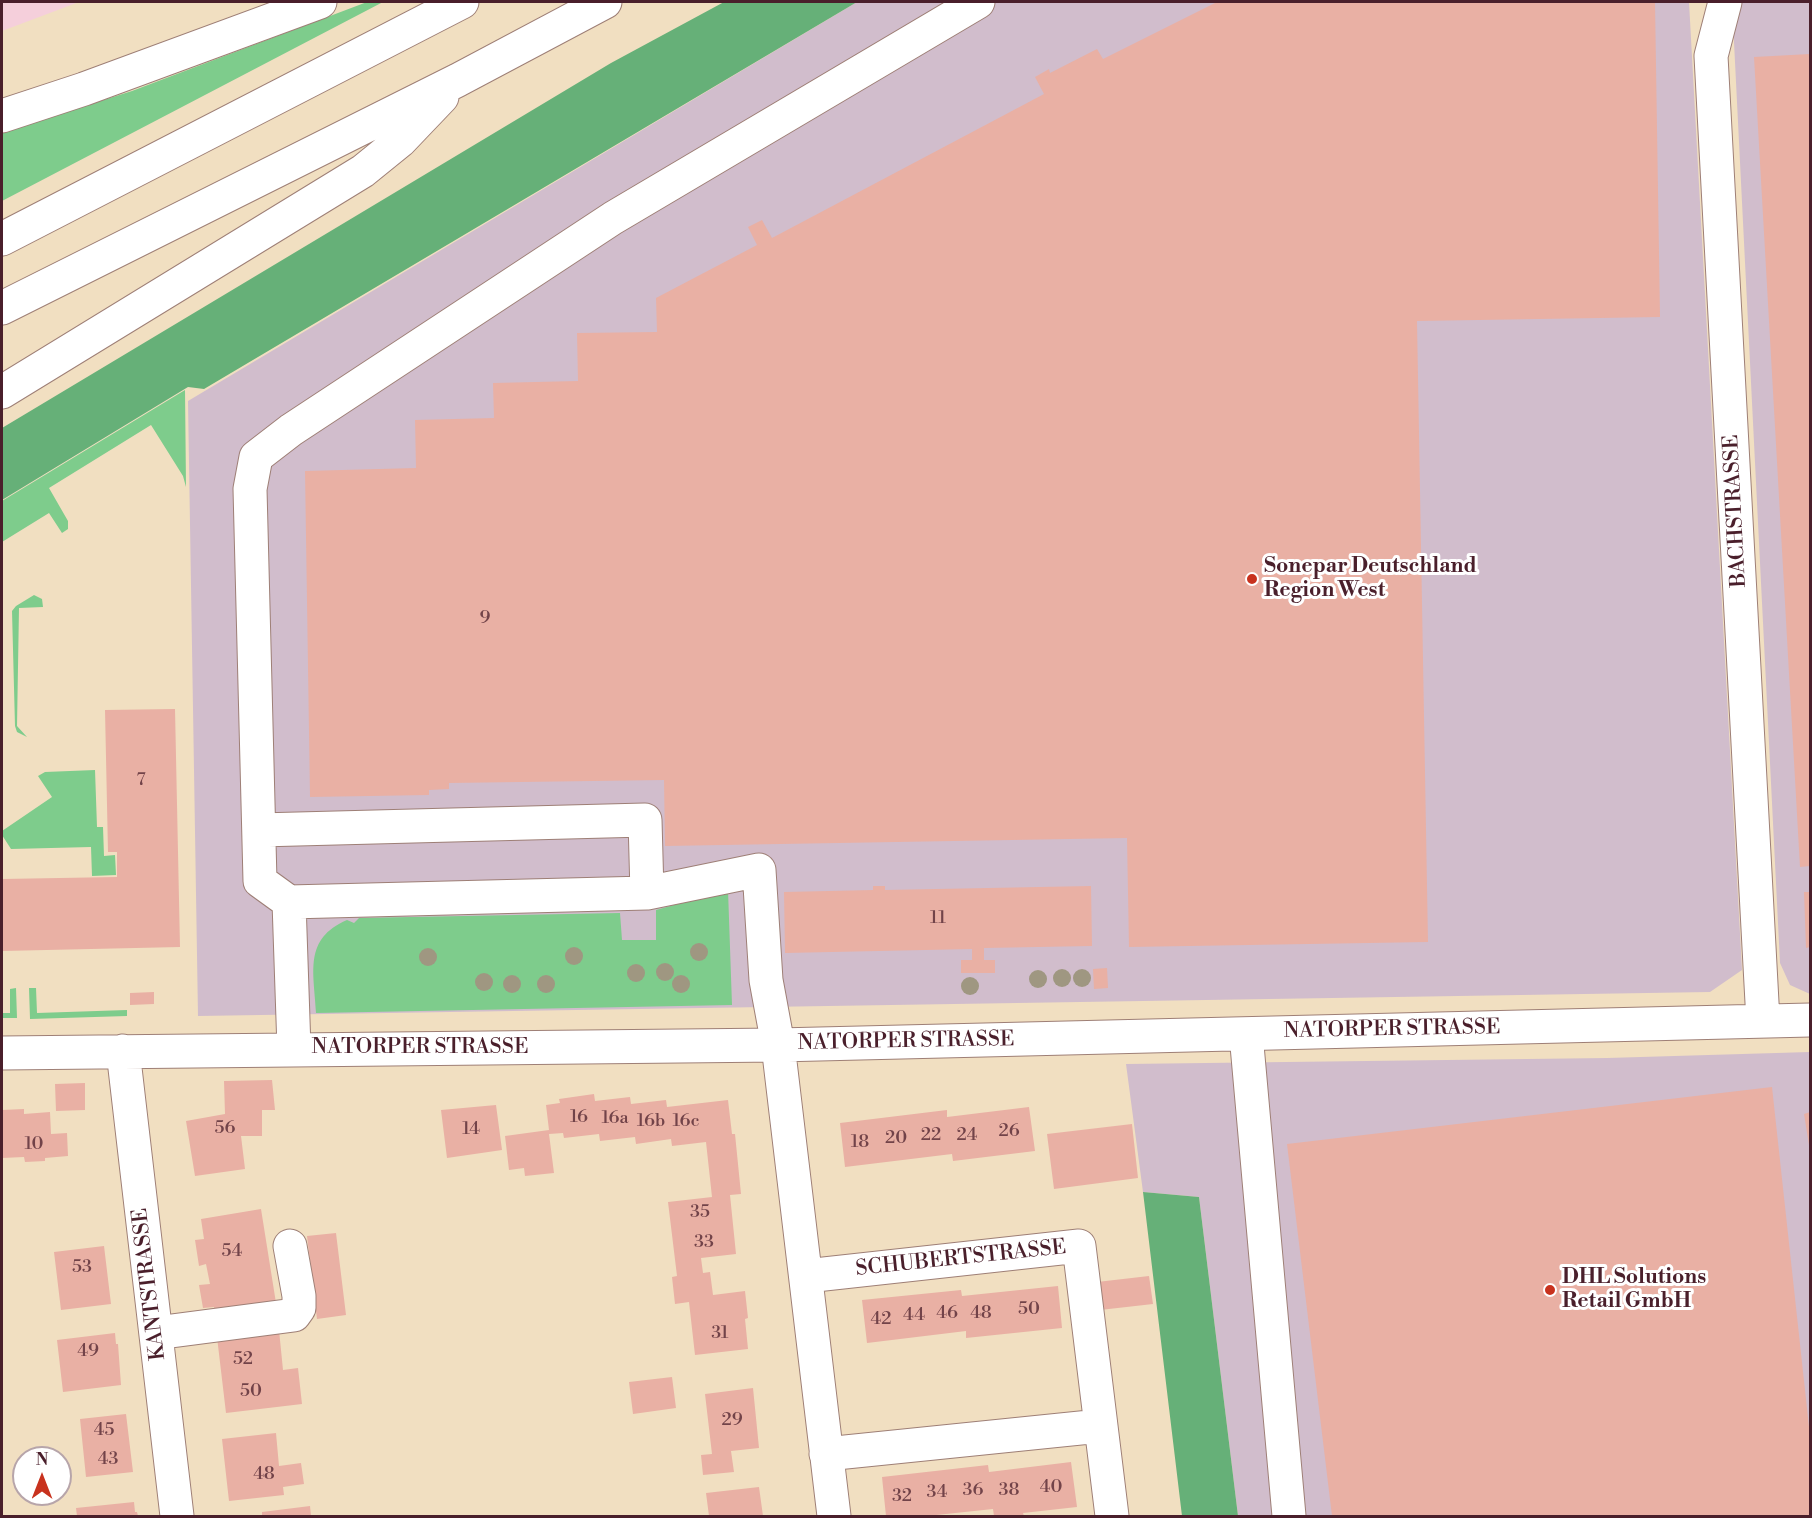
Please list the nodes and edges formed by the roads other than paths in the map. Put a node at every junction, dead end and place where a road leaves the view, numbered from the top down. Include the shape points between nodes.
1 (320, 2) edge
2 (462, 2) edge
3 (605, 2) edge
4 (978, 2) edge
5 (1725, 2) edge
6 (458, 80) junction
7 (2, 116) edge
8 (2, 239) edge
9 (2, 308) edge
10 (2, 392) edge
11 (259, 830) junction
12 (646, 894) junction
13 (289, 902) junction
14 (1810, 1020) edge
15 (1763, 1021) junction
16 (1246, 1034) junction
17 (778, 1045) junction
18 (294, 1049) junction
19 (123, 1051) junction
20 (2, 1053) edge
21 (290, 1246) dead end
22 (806, 1276) junction
23 (156, 1332) junction
24 (1100, 1426) junction
25 (826, 1454) junction
26 (177, 1516) edge
27 (834, 1516) edge
28 (1113, 1516) edge
29 (1289, 1516) edge

1 - 7 main road
2 - 8 main road
3 - 6 main road
4 - 11 main road via 613,218 256,457 250,489
5 - 15 main road, BACHSTRASSE via 1711,56
6 - 9 main road
6 - 10 main road via 400,141 363,171
11 - 12 main road via 645,820
11 - 13 main road via 260,881
12 - 13 main road
12 - 17 main road via 759,870 766,980
13 - 18 main road
14 - 15 main road, NATORPER STRASSE
15 - 16 main road, NATORPER STRASSE
16 - 17 main road, NATORPER STRASSE
16 - 29 main road
17 - 18 main road, NATORPER STRASSE
17 - 22 main road
18 - 19 main road, NATORPER STRASSE
19 - 20 main road, NATORPER STRASSE
19 - 23 main road, KANTSTRASSE
21 - 23 main road via 299,1296 299,1308 294,1315
22 - 24 main road, SCHUBERTSTRASSE via 1079,1246
22 - 25 main road
23 - 26 main road, KANTSTRASSE
24 - 25 main road
24 - 28 main road, SCHUBERTSTRASSE
25 - 27 main road

